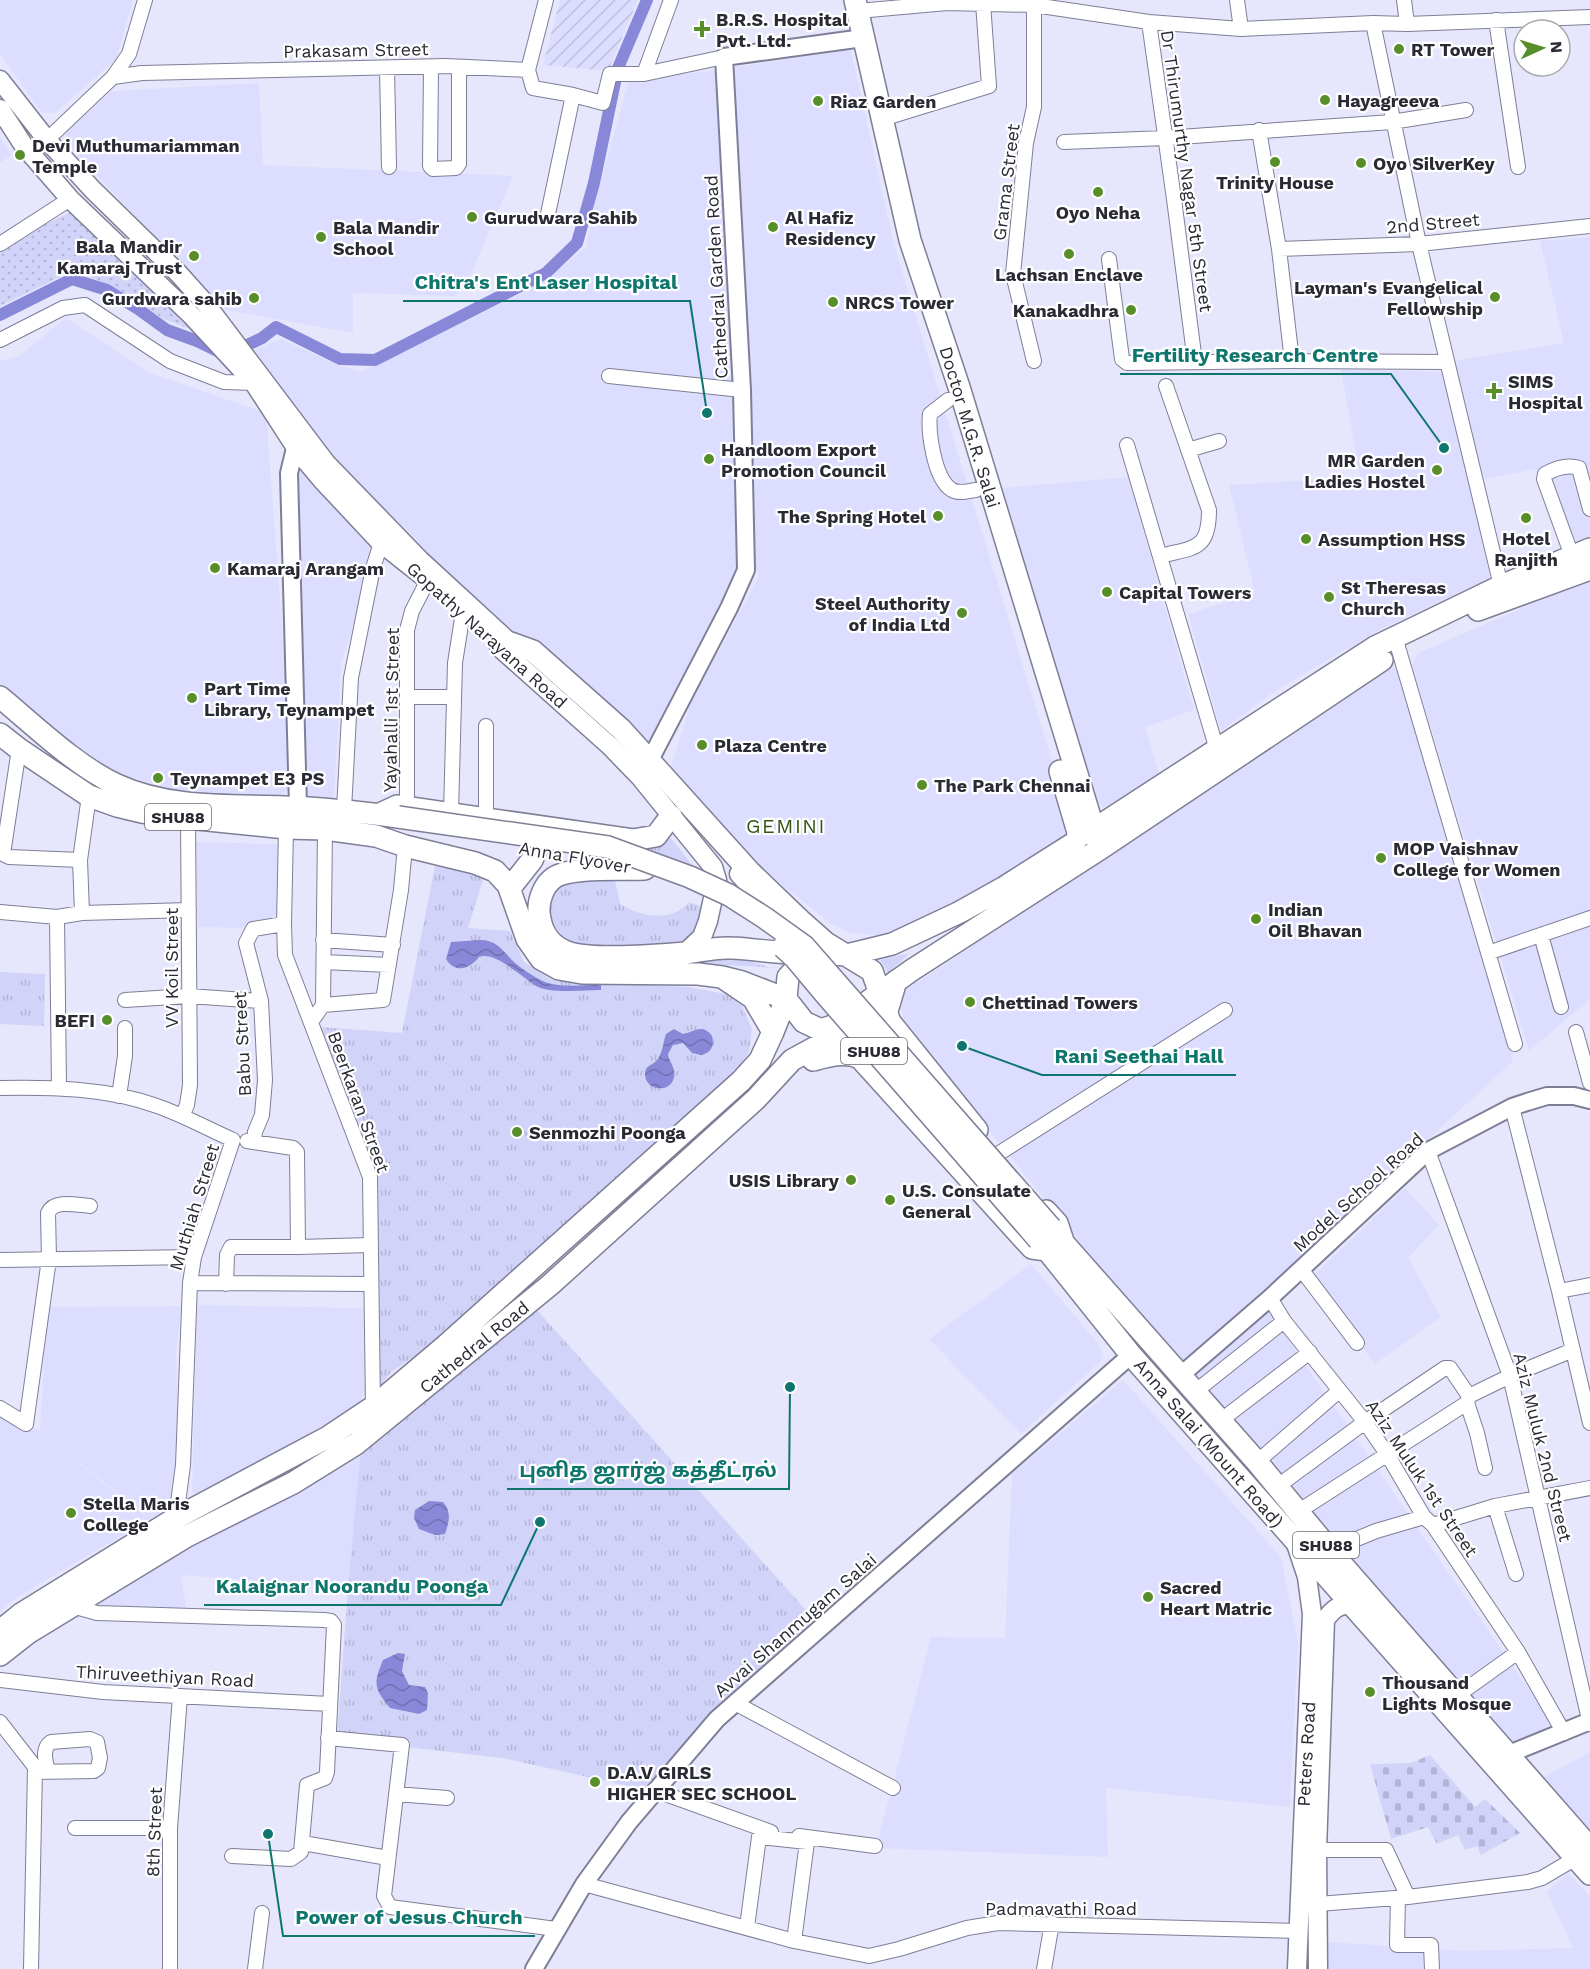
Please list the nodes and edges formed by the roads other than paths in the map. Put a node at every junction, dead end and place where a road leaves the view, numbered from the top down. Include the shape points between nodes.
1 (146, 0) edge
2 (546, 0) edge
3 (671, 0) edge
4 (1237, 0) edge
5 (1404, 0) edge
6 (947, 1) edge
7 (983, 3) junction
8 (1054, 3) edge
9 (852, 4) edge
10 (1034, 5) junction
11 (1590, 17) edge
12 (1496, 20) junction
13 (1149, 21) junction
14 (1373, 23) junction
15 (1407, 24) junction
16 (1241, 29) junction
17 (857, 39) junction
18 (724, 57) junction
19 (431, 67) junction
20 (459, 67) junction
21 (387, 68) junction
22 (528, 69) junction
23 (644, 74) junction
24 (112, 77) junction
25 (0, 80) edge
26 (573, 95) junction
27 (0, 110) edge
28 (1466, 110) dead end
29 (882, 119) junction
30 (1392, 122) junction
31 (1259, 130) junction
32 (1165, 138) junction
33 (47, 140) junction
34 (1064, 142) dead end
35 (32, 154) junction
36 (389, 167) dead end
37 (1518, 167) dead end
38 (70, 199) junction
39 (114, 211) junction
40 (548, 214) dead end
41 (100, 226) junction
42 (1590, 226) edge
43 (0, 244) edge
44 (1419, 244) junction
45 (1279, 249) junction
46 (1109, 259) dead end
47 (0, 340) edge
48 (1034, 361) dead end
49 (1292, 361) junction
50 (1195, 362) junction
51 (1446, 362) junction
52 (244, 363) junction
53 (609, 375) dead end
54 (255, 383) junction
55 (1166, 386) dead end
56 (742, 390) junction
57 (948, 400) junction
58 (300, 427) junction
59 (1219, 441) dead end
60 (1127, 445) dead end
61 (295, 446) junction
62 (1188, 450) junction
63 (976, 490) junction
64 (1590, 508) edge
65 (381, 543) junction
66 (1581, 553) edge
67 (1160, 556) junction
68 (1590, 569) edge
69 (428, 580) junction
70 (1491, 595) junction
71 (464, 612) junction
72 (1397, 643) junction
73 (511, 644) junction
74 (1315, 695) junction
75 (0, 697) edge
76 (407, 697) junction
77 (453, 697) junction
78 (486, 726) dead end
79 (0, 734) edge
80 (19, 749) junction
81 (1217, 750) junction
82 (650, 760) junction
83 (89, 796) junction
84 (298, 807) junction
85 (344, 810) junction
86 (452, 813) junction
87 (671, 816) junction
88 (188, 818) junction
89 (486, 818) junction
90 (393, 825) junction
91 (286, 828) junction
92 (546, 828) junction
93 (325, 829) junction
94 (1091, 839) junction
95 (80, 860) junction
96 (645, 869) junction
97 (510, 888) junction
98 (189, 910) junction
99 (0, 912) edge
100 (82, 913) junction
101 (57, 917) junction
102 (1590, 918) edge
103 (284, 924) junction
104 (1541, 935) junction
105 (323, 940) junction
106 (393, 945) junction
107 (808, 950) junction
108 (685, 953) junction
109 (1488, 953) junction
110 (847, 955) junction
111 (324, 962) junction
112 (389, 965) junction
113 (722, 977) junction
114 (189, 996) junction
115 (786, 999) junction
116 (125, 1000) dead end
117 (261, 1001) junction
118 (888, 1002) junction
119 (323, 1005) junction
120 (1561, 1007) dead end
121 (1225, 1010) dead end
122 (311, 1022) junction
123 (124, 1028) dead end
124 (773, 1032) junction
125 (1576, 1032) dead end
126 (1515, 1044) dead end
127 (852, 1054) junction
128 (1590, 1083) edge
129 (59, 1087) junction
130 (0, 1088) edge
131 (119, 1096) junction
132 (759, 1097) junction
133 (1590, 1100) edge
134 (1512, 1107) junction
135 (182, 1116) junction
136 (233, 1140) junction
137 (254, 1142) junction
138 (1428, 1152) junction
139 (998, 1154) junction
140 (90, 1206) dead end
141 (1050, 1240) junction
142 (371, 1245) junction
143 (297, 1246) junction
144 (194, 1257) junction
145 (49, 1259) junction
146 (0, 1260) edge
147 (1301, 1269) junction
148 (190, 1283) junction
149 (226, 1284) junction
150 (371, 1284) junction
151 (1590, 1285) edge
152 (1559, 1291) junction
153 (1270, 1298) junction
154 (1284, 1321) junction
155 (1357, 1343) dead end
156 (1573, 1350) junction
157 (1310, 1353) junction
158 (1131, 1355) junction
159 (1181, 1375) junction
160 (1510, 1376) junction
161 (1196, 1391) junction
162 (1339, 1391) junction
163 (1468, 1400) junction
164 (373, 1407) junction
165 (0, 1408) edge
166 (1220, 1421) junction
167 (1365, 1422) junction
168 (1590, 1423) edge
169 (1387, 1454) junction
170 (1257, 1462) junction
171 (1485, 1468) dead end
172 (1278, 1486) junction
173 (1590, 1488) edge
174 (1539, 1497) junction
175 (1495, 1506) junction
176 (1299, 1511) junction
177 (1429, 1521) junction
178 (182, 1527) junction
179 (1295, 1542) junction
180 (1330, 1550) junction
181 (1516, 1574) dead end
182 (1351, 1604) junction
183 (72, 1606) junction
184 (0, 1631) edge
185 (1518, 1652) junction
186 (0, 1655) edge
187 (0, 1680) edge
188 (1458, 1695) junction
189 (180, 1696) junction
190 (735, 1703) junction
191 (329, 1704) junction
192 (1315, 1704) junction
193 (0, 1722) edge
194 (1590, 1722) edge
195 (1564, 1733) junction
196 (1590, 1734) edge
197 (328, 1738) junction
198 (1512, 1757) junction
199 (893, 1788) dead end
200 (654, 1790) junction
201 (396, 1794) junction
202 (447, 1798) dead end
203 (1311, 1802) junction
204 (75, 1828) dead end
205 (170, 1828) junction
206 (303, 1843) junction
207 (875, 1846) dead end
208 (1317, 1850) junction
209 (1583, 1853) edge
210 (232, 1856) dead end
211 (388, 1858) junction
212 (1590, 1874) edge
213 (584, 1884) junction
214 (1403, 1897) junction
215 (1318, 1904) junction
216 (262, 1914) dead end
217 (1052, 1923) junction
218 (747, 1927) junction
219 (556, 1929) junction
220 (1299, 1931) junction
221 (794, 1941) junction
222 (31, 1969) edge
223 (170, 1969) edge
224 (255, 1969) edge
225 (534, 1969) edge
226 (1044, 1969) edge
227 (1297, 1969) edge
228 (1308, 1969) edge
229 (1318, 1969) edge
230 (1432, 1969) edge

1 - 24 street via 129,54
2 - 22 street
3 - 23 street
4 - 16 street
5 - 15 street
6 - 7 street
6 - 9 street
7 - 10 street
7 - 29 street via 989,86
8 - 10 street
8 - 13 street
9 - 17 main road, Doctor M.G.R. Salai
10 - 48 street, Grama Street via 1034,107 1026,143 1013,274
11 - 12 street
12 - 15 street
12 - 37 street
13 - 16 street
13 - 32 street, Dr Thirumurthy Nagar 5th Street
14 - 15 street
14 - 16 street
14 - 30 street
17 - 18 street
17 - 29 main road, Doctor M.G.R. Salai
17 - 57 main road, Doctor M.G.R. Salai via 900,247
18 - 23 street
18 - 56 street, Cathedral Garden Road
19 - 20 street, Prakasam Street
19 - 20 street via 433,169 456,168 459,164
19 - 21 street, Prakasam Street
20 - 22 street, Prakasam Street
21 - 24 street, Prakasam Street via 142,73
21 - 36 street
22 - 26 street via 532,88
23 - 26 street via 610,74 603,103
24 - 33 street
25 - 33 main road
26 - 40 street
27 - 35 main road
28 - 30 street
29 - 94 main road, Doctor M.G.R. Salai via 910,240 959,387
30 - 31 street
30 - 44 street
31 - 32 street
31 - 45 street
32 - 34 street
32 - 50 street, Dr Thirumurthy Nagar 5th Street
33 - 35 street
33 - 39 main road
35 - 38 main road
38 - 41 main road
38 - 43 street
39 - 41 main road
39 - 52 main road via 205,303 225,327
41 - 52 main road
42 - 44 street, 2nd Street
44 - 45 street, 2nd Street
44 - 51 street
45 - 49 street
46 - 50 street via 1124,362
47 - 54 street via 63,309 84,305 170,361 224,382
49 - 50 street
49 - 51 street
51 - 70 street
52 - 54 main road, Gopathy Narayana Road
52 - 58 main road, Anna Flyover
53 - 56 street
54 - 61 main road, Gopathy Narayana Road
55 - 62 street
56 - 82 street, Cathedral Garden Road via 746,570
57 - 63 main road, Doctor M.G.R. Salai
57 - 63 street via 930,414 928,429 939,474 951,489
58 - 61 street
58 - 73 main road, Anna Flyover via 326,463 420,560
59 - 62 street
60 - 67 street
61 - 65 main road, Gopathy Narayana Road
61 - 84 street via 289,473
62 - 67 street via 1209,510 1209,527 1197,546
63 - 94 main road, Doctor M.G.R. Salai
64 - 66 street via 1579,468 1571,465 1545,474
65 - 69 main road, Gopathy Narayana Road
65 - 85 street via 351,678
66 - 70 main road
67 - 81 street
68 - 70 main road
69 - 71 main road, Gopathy Narayana Road
69 - 76 street, Yayahalli 1st Street via 407,630
70 - 72 main road
71 - 77 street
71 - 87 main road, Gopathy Narayana Road via 610,746
72 - 74 main road
72 - 109 street
73 - 82 main road via 533,651
73 - 107 main road, Anna Flyover, bridge via 629,751
74 - 81 main road
74 - 94 main road
75 - 84 main road, SHU88 via 75,759 116,784 144,795 175,802
76 - 77 street
76 - 90 street, Yayahalli 1st Street
77 - 86 street
78 - 89 street
79 - 80 main road, SHU88
80 - 83 main road, SHU88
80 - 95 street via 3,854
81 - 94 main road
82 - 110 main road via 750,872 826,943
83 - 88 main road, SHU88 via 142,812
83 - 95 street
84 - 85 main road, SHU88
85 - 90 main road, SHU88
86 - 89 main road
86 - 90 main road
87 - 92 main road via 656,836 644,839
87 - 108 main road, Gopathy Narayana Road via 713,867 717,880 702,937
88 - 91 main road, SHU88
88 - 98 street, VV Koil Street
89 - 92 main road
90 - 93 main road, SHU88
90 - 96 main road, Anna Flyover / SHU88 via 607,859
90 - 97 main road via 495,871
90 - 106 street, Yayahalli 1st Street
90 - 107 main road, Anna Flyover / SHU88, bridge via 608,847 729,896
91 - 93 main road, SHU88
91 - 103 street
92 - 97 main road via 532,860
93 - 105 street
94 - 110 main road via 1074,843 952,916 892,944
94 - 118 main road
95 - 100 street
96 - 108 main road via 562,874 550,881 538,910 548,942 567,952 601,957
96 - 141 main road, Anna Flyover / SHU88, bridge via 727,904 795,958
97 - 113 main road via 527,939 541,959 559,969
98 - 100 street
98 - 114 street, VV Koil Street
99 - 101 street
100 - 101 street
101 - 129 street
102 - 104 street
103 - 117 street, Babu Street via 253,929 246,943
103 - 122 street, Beerkaran Street via 285,955
104 - 109 street
104 - 120 street
105 - 106 street
105 - 111 street
106 - 112 street, Yayahalli 1st Street
107 - 108 main road via 780,954 730,947
107 - 110 main road
107 - 115 main road, Cathedral Road via 788,977
107 - 141 main road, Anna Flyover / SHU88, bridge
109 - 126 street
110 - 118 main road via 872,971
111 - 112 street
111 - 119 street
112 - 119 street, Yayahalli 1st Street via 383,1000
113 - 115 main road
113 - 124 main road via 753,998
114 - 116 street
114 - 117 street
114 - 135 street, VV Koil Street via 190,1085
115 - 118 main road via 804,1022 821,1030
115 - 124 main road, Cathedral Road
117 - 137 street, Babu Street via 265,1080 262,1115
118 - 127 main road
118 - 132 main road, Cathedral Road via 837,1041 792,1060
118 - 139 main road
119 - 122 street
121 - 139 street
122 - 142 street, Beerkaran Street via 370,1177
123 - 131 street
124 - 164 main road, Cathedral Road via 760,1060 741,1081
125 - 128 street
127 - 132 main road via 807,1061
127 - 141 main road via 893,1093 1032,1248
129 - 130 street, Muthiah Street
129 - 131 street, Muthiah Street
131 - 135 street, Muthiah Street
132 - 178 main road, Cathedral Road via 550,1285 356,1444 293,1483
133 - 134 street, Model School Road via 1547,1096
134 - 138 street, Model School Road
134 - 152 street
135 - 136 street, Muthiah Street
136 - 137 street
136 - 144 street, Muthiah Street
137 - 143 street via 297,1152
138 - 147 street, Model School Road
138 - 160 street, Aziz Muluk 2nd Street
139 - 141 main road via 1057,1223
140 - 145 street via 56,1204 50,1208
141 - 158 main road, Anna Salai (Mount Road) / SHU88
141 - 159 main road, Anna Salai (Mount Road) / SHU88 via 1108,1295
142 - 143 street
142 - 150 street, Beerkaran Street
143 - 149 street via 231,1247
144 - 145 street
144 - 148 street, Muthiah Street
145 - 146 street
145 - 165 street via 26,1424
147 - 153 street, Model School Road
147 - 155 street
148 - 149 street
148 - 178 street, Muthiah Street
149 - 150 street
150 - 164 street, Beerkaran Street
151 - 152 street
152 - 156 street
153 - 154 street, Aziz Muluk 1st Street
153 - 159 street, Model School Road
154 - 157 street, Aziz Muluk 1st Street
154 - 161 street
156 - 160 street
156 - 168 street
157 - 162 street, Aziz Muluk 1st Street
157 - 166 street
158 - 179 main road, Anna Salai (Mount Road) / SHU88
158 - 190 street, Avvai Shanmugam Salai
159 - 161 main road, Anna Salai (Mount Road) / SHU88
160 - 163 street
160 - 174 street, Aziz Muluk 2nd Street
161 - 166 main road, Anna Salai (Mount Road) / SHU88
162 - 167 street, Aziz Muluk 1st Street
162 - 170 street
163 - 167 street via 1450,1368 1445,1368
163 - 169 street
163 - 171 street
164 - 178 main road, Cathedral Road
166 - 170 main road, Anna Salai (Mount Road) / SHU88
167 - 169 street, Aziz Muluk 1st Street
167 - 172 street
169 - 176 street
169 - 177 street, Aziz Muluk 1st Street
170 - 172 main road, Anna Salai (Mount Road) / SHU88
172 - 176 main road, Anna Salai (Mount Road) / SHU88
173 - 174 street
174 - 175 street
174 - 194 street, Aziz Muluk 2nd Street
175 - 177 street
175 - 181 street
176 - 180 main road, Anna Salai (Mount Road) / SHU88
177 - 180 street via 1376,1531
177 - 185 street, Aziz Muluk 1st Street
178 - 183 main road, Cathedral Road
178 - 184 main road, Cathedral Road via 21,1614
179 - 182 main road, Anna Salai (Mount Road) / SHU88
179 - 192 main road, Peters Road via 1307,1577 1312,1614
180 - 188 main road, Anna Salai (Mount Road) / SHU88
182 - 192 main road, Peters Road via 1340,1604 1325,1620
182 - 209 main road, Anna Salai (Mount Road) / SHU88
183 - 186 main road, Cathedral Road
183 - 191 street via 97,1613 331,1621 336,1632
185 - 188 street
185 - 195 street, Aziz Muluk 1st Street
187 - 189 street, Thiruveethiyan Road
188 - 198 main road, Anna Salai (Mount Road) / SHU88
189 - 191 street, Thiruveethiyan Road
189 - 205 street, 8th Street
190 - 199 street
190 - 200 street, Avvai Shanmugam Salai
191 - 197 street
192 - 203 main road, Peters Road
193 - 222 street via 41,1772
194 - 195 street
195 - 198 street
196 - 198 street
197 - 201 street via 402,1745
197 - 206 street via 325,1778 307,1785
198 - 209 main road, Anna Salai (Mount Road) / SHU88
200 - 207 street via 764,1832
200 - 213 street, Avvai Shanmugam Salai
201 - 202 street
201 - 211 street
203 - 208 main road, Peters Road
203 - 220 main road, Peters Road
203 - 228 main road
204 - 205 street
205 - 223 street, 8th Street
206 - 210 street via 301,1852 291,1859
206 - 211 street
208 - 214 street via 1386,1850
208 - 215 main road, Peters Road
209 - 212 main road, Anna Salai (Mount Road) / SHU88
209 - 214 street via 1542,1878 1527,1882
211 - 219 street via 384,1896 390,1907
213 - 218 street, Padmavathi Road
213 - 219 street, Avvai Shanmugam Salai
214 - 215 street
214 - 230 street via 1397,1945 1431,1945
215 - 229 main road, Peters Road
216 - 224 street
217 - 220 street, Padmavathi Road
217 - 221 street, Padmavathi Road via 998,1923 967,1928 869,1956
217 - 226 street
218 - 221 street, Padmavathi Road
218 - 221 street via 759,1837 807,1842
219 - 225 street, Avvai Shanmugam Salai
220 - 227 main road, Peters Road

